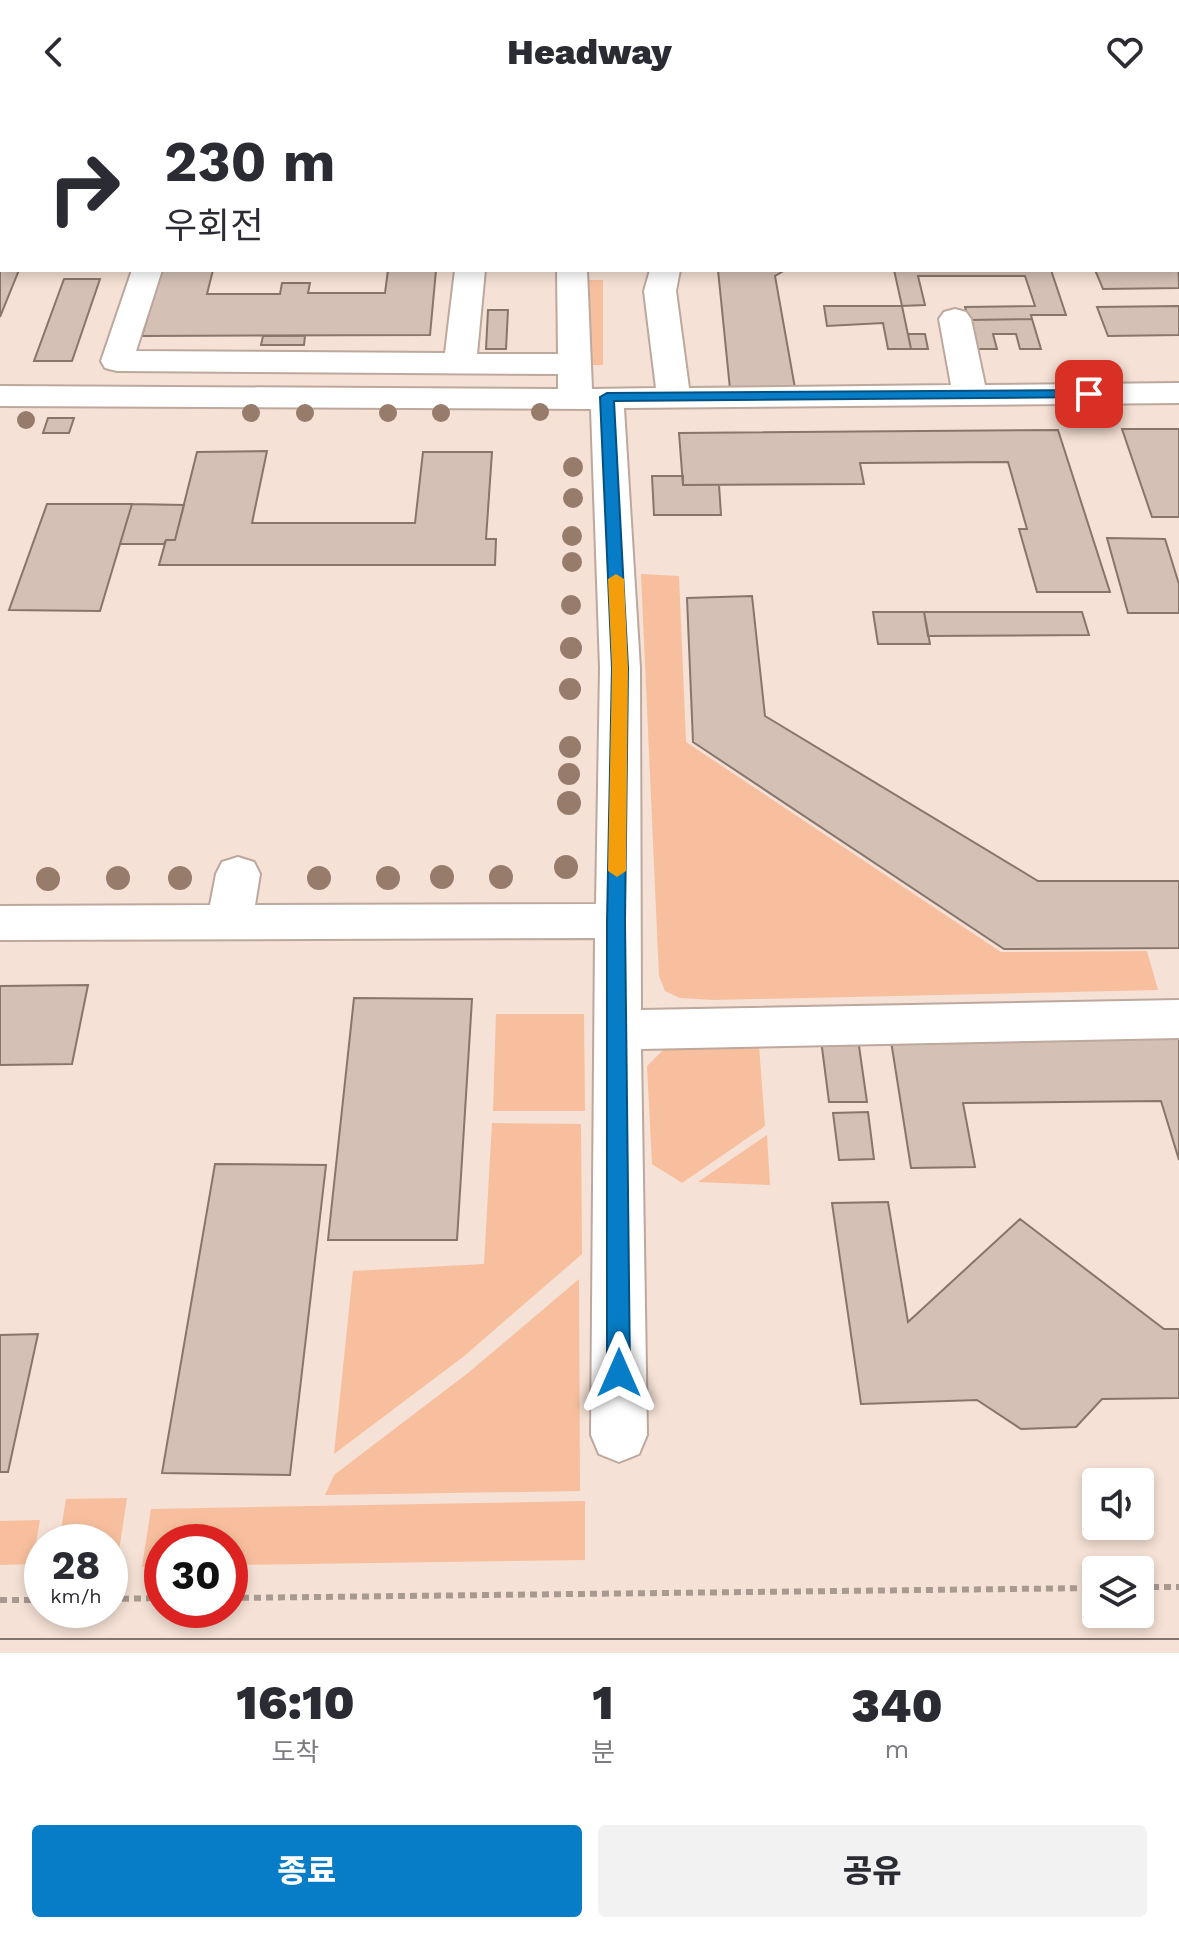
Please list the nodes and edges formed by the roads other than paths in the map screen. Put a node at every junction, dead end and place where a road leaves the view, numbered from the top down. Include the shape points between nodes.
1 (146, 272) edge
2 (470, 272) edge
3 (572, 272) edge
4 (665, 272) edge
5 (955, 319) dead end
6 (460, 363) junction
7 (575, 364) junction
8 (1179, 393) edge
9 (970, 395) junction
10 (0, 396) edge
11 (674, 396) junction
12 (591, 398) junction
13 (238, 874) dead end
14 (616, 921) junction
15 (229, 922) junction
16 (0, 923) edge
17 (1179, 1019) edge
18 (617, 1030) junction
19 (619, 1435) dead end

1 - 6 street via 117,361
2 - 6 street
3 - 7 street
4 - 11 street via 660,291
5 - 9 street
6 - 7 street
7 - 12 street
8 - 9 street
9 - 11 street
10 - 12 street
11 - 12 street
12 - 14 street via 620,668
13 - 15 street
14 - 15 street
14 - 18 street
15 - 16 street
17 - 18 street
18 - 19 street

